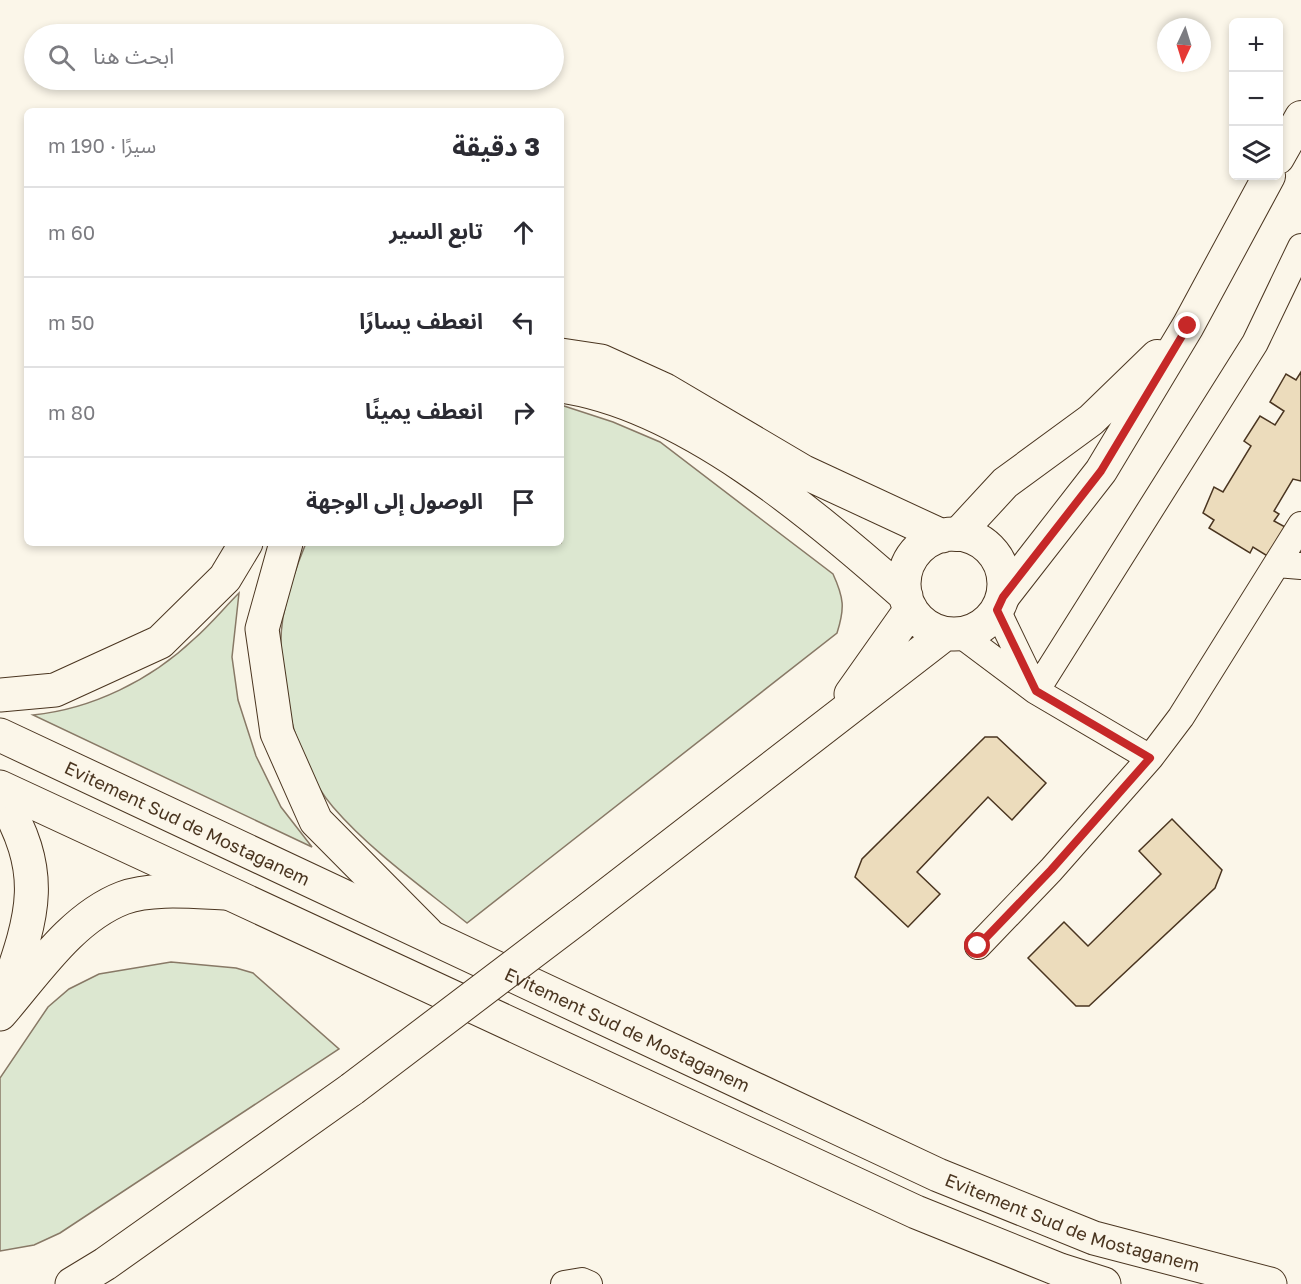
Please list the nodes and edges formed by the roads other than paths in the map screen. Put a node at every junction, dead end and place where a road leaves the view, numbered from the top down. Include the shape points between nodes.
1 (1301, 117) edge
2 (1283, 149) edge
3 (1267, 180) edge
4 (1301, 246) edge
5 (1188, 326) junction
6 (564, 356) edge
7 (564, 386) edge
8 (1301, 525) edge
9 (949, 535) junction
10 (244, 546) edge
11 (285, 546) edge
12 (1289, 565) edge
13 (908, 603) junction
14 (1000, 604) junction
15 (953, 634) junction
16 (1036, 691) junction
17 (0, 695) edge
18 (830, 722) junction
19 (0, 735) edge
20 (1150, 758) junction
21 (0, 787) edge
22 (0, 794) edge
23 (227, 893) junction
24 (427, 933) junction
25 (978, 946) dead end
26 (0, 1011) edge
27 (105, 1274) edge
28 (72, 1284) edge
29 (1104, 1284) edge
30 (1270, 1284) edge

1 - 2 street
3 - 5 street
4 - 16 street via 1255,343
5 - 9 street via 1091,420 1005,483
5 - 14 street via 1101,471
6 - 9 main road via 601,362 665,390 804,472
7 - 13 main road via 594,391 656,417 710,446 789,496
8 - 12 street
9 - 13 main road via 927,542 916,552 904,581
9 - 14 main road via 971,537 994,554 1005,582
10 - 17 main road via 225,578 160,642 55,690
11 - 24 main road via 262,629 277,733 316,821
12 - 20 street
13 - 15 main road via 926,625
13 - 18 main road
14 - 15 main road via 987,622 975,630
14 - 16 street
15 - 16 street
15 - 18 main road
16 - 20 street
18 - 27 main road, bridge
19 - 24 main road, Evitement Sud de Mostaganem
20 - 25 street
21 - 23 main road
22 - 26 main road via 26,847 33,877 33,904
23 - 26 main road via 168,892 123,898 93,916 64,941
23 - 29 main road via 916,1212
24 - 30 main road, Evitement Sud de Mostaganem via 938,1175 1094,1238
27 - 28 main road

